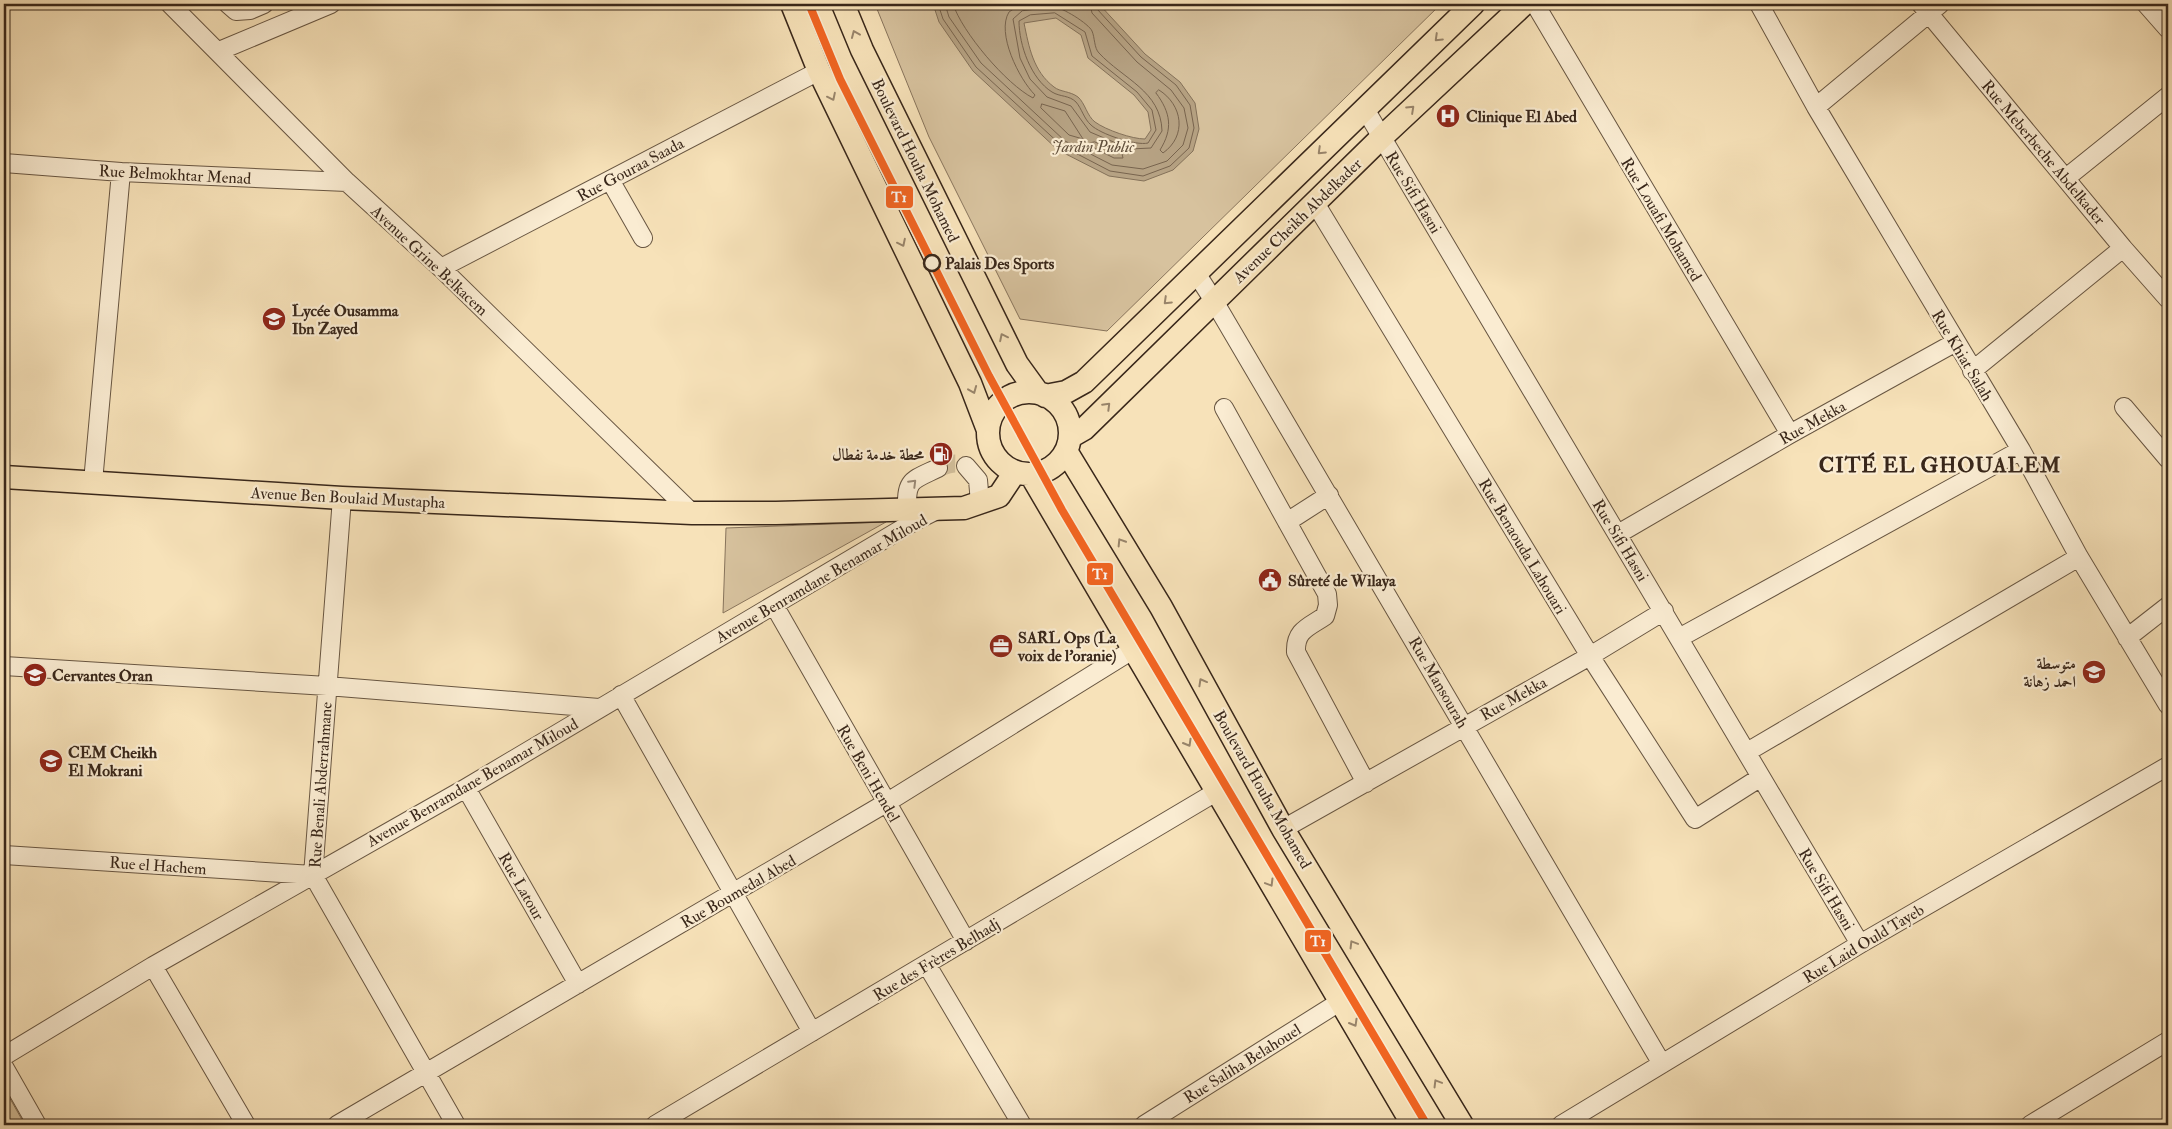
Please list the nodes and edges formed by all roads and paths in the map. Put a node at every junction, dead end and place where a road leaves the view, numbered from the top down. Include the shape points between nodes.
1 (170, 4) edge
2 (228, 4) edge
3 (264, 4) edge
4 (331, 4) edge
5 (792, 4) edge
6 (843, 4) edge
7 (1472, 4) edge
8 (1524, 4) edge
9 (1535, 4) edge
10 (1758, 4) edge
11 (2146, 4) edge
12 (1930, 7) edge
13 (2168, 29) edge
14 (220, 52) junction
15 (819, 71) junction
16 (2168, 96) edge
17 (1816, 107) junction
18 (1365, 109) junction
19 (1382, 137) junction
20 (4, 163) edge
21 (121, 172) junction
22 (2066, 178) junction
23 (610, 180) junction
24 (347, 182) junction
25 (1315, 203) junction
26 (643, 238) dead end
27 (2124, 248) junction
28 (441, 268) junction
29 (1196, 273) junction
30 (2168, 299) edge
31 (1214, 301) junction
32 (1956, 342) junction
33 (1972, 371) junction
34 (1041, 394) junction
35 (2124, 407) dead end
36 (1224, 408) dead end
37 (988, 430) junction
38 (1790, 434) junction
39 (1068, 444) junction
40 (2021, 450) junction
41 (2168, 459) edge
42 (966, 466) dead end
43 (938, 468) tunnel mouth
44 (1023, 473) junction
45 (4, 477) edge
46 (93, 482) junction
47 (1329, 495) junction
48 (342, 498) junction
49 (980, 503) junction
50 (940, 509) junction
51 (907, 510) junction
52 (692, 513) junction
53 (1287, 522) junction
54 (1618, 534) junction
55 (2079, 557) junction
56 (774, 605) junction
57 (2168, 606) edge
58 (1664, 611) junction
59 (1679, 638) junction
60 (2127, 638) junction
61 (1134, 649) junction
62 (1590, 656) junction
63 (4, 666) edge
64 (327, 686) junction
65 (621, 695) junction
66 (2168, 705) edge
67 (599, 708) junction
68 (1464, 725) junction
69 (1747, 752) junction
70 (2168, 766) edge
71 (1761, 777) junction
72 (1366, 783) junction
73 (466, 788) junction
74 (1216, 792) junction
75 (886, 803) junction
76 (1283, 829) junction
77 (4, 855) edge
78 (313, 875) junction
79 (732, 894) junction
80 (966, 941) junction
81 (1860, 944) junction
82 (153, 966) junction
83 (926, 966) junction
84 (578, 984) junction
85 (1341, 1001) junction
86 (812, 1032) junction
87 (2168, 1040) edge
88 (4, 1056) edge
89 (1662, 1064) junction
90 (4, 1067) edge
91 (426, 1073) junction
92 (36, 1125) edge
93 (246, 1125) edge
94 (337, 1125) edge
95 (456, 1125) edge
96 (655, 1125) edge
97 (1022, 1125) edge
98 (1144, 1125) edge
99 (1413, 1125) edge
100 (1462, 1125) edge
101 (1561, 1125) edge
102 (2030, 1125) edge

1 - 14 street, Avenue Grine Belkacem
2 - 3 street via 236,11
4 - 14 street
5 - 15 main road
34 -> 6 main road, Boulevard Houha Mohamed via 1012,355 862,50
7 -> 18 main road, Avenue Cheikh Abdelkader
19 -> 8 main road, Avenue Cheikh Abdelkader
9 - 38 street, Rue Louafi Mohamed
10 - 17 street, Rue Khiat Salah
11 - 13 street
12 - 17 street
12 - 22 street, Rue Meberbeche Abdelkader
14 - 24 street, Avenue Grine Belkacem
15 - 23 street, Rue Gouraa Saada
15 -> 37 main road via 970,383
16 - 22 street
17 - 32 street, Rue Khiat Salah
18 - 19 street, Rue Sifi Hasni
18 -> 29 main road, Avenue Cheikh Abdelkader
19 - 25 main road, Avenue Cheikh Abdelkader
19 - 54 street, Rue Sifi Hasni
20 - 21 street, Rue Belmokhtar Menad
21 - 24 street, Rue Belmokhtar Menad
21 - 46 street
22 - 27 street, Rue Meberbeche Abdelkader
23 - 26 street
23 - 28 street, Rue Gouraa Saada
24 - 28 street, Avenue Grine Belkacem
25 - 31 main road, Avenue Cheikh Abdelkader
25 - 62 street, Rue Benaouda Lahouari
27 - 30 street, Rue Meberbeche Abdelkader
27 - 33 street
28 - 52 street, Avenue Grine Belkacem
29 - 31 street, Rue Mansourah
29 -> 34 main road, Avenue Cheikh Abdelkader via 1084,382 1066,392
39 -> 31 main road, Avenue Cheikh Abdelkader
31 - 47 street, Rue Mansourah
32 - 33 street, Rue Khiat Salah
32 - 38 street, Rue Mekka
33 - 40 street, Rue Khiat Salah
34 - 37 main road via 1020,393 1003,402 994,412
34 - 39 main road via 1056,402 1064,412 1069,424
35 - 41 street
36 - 53 street
37 - 44 main road via 998,461
38 - 54 street, Rue Mekka
39 - 44 main road via 1053,467
76 -> 39 main road, Boulevard Houha Mohamed
40 - 55 street, Rue Khiat Salah
40 - 59 street
42 - 49 street via 978,480
51 -> 43 street via 907,489 911,483
44 - 49 main road, Avenue Ben Boulaid Mustapha via 1002,493
44 - 61 main road
45 - 46 main road, Avenue Ben Boulaid Mustapha
46 - 48 main road, Avenue Ben Boulaid Mustapha
47 - 53 street
47 - 68 street, Rue Mansourah
48 - 52 main road, Avenue Ben Boulaid Mustapha
48 - 64 street, Rue Benali Abderrahmane
49 - 50 main road, Avenue Ben Boulaid Mustapha via 964,508
50 - 51 main road, Avenue Ben Boulaid Mustapha
50 - 56 street, Avenue Benramdane Benamar Miloud
51 - 52 main road, Avenue Ben Boulaid Mustapha
53 - 72 street via 1327,594 1328,605 1325,616 1295,640 1296,652
54 - 58 street, Rue Sifi Hasni
55 - 60 street, Rue Khiat Salah
55 - 69 street
56 - 65 street, Avenue Benramdane Benamar Miloud
56 - 75 street, Rue Beni Hendel
57 - 60 street
58 - 59 street, Rue Sifi Hasni
58 - 62 street, Rue Mekka
59 - 69 street, Rue Sifi Hasni
60 - 66 street, Rue Khiat Salah
61 -> 74 main road
61 - 75 street, Rue Boumedal Abed
62 - 68 street, Rue Mekka
62 - 71 street, Rue Benaouda Lahouari via 1694,819
63 - 64 street
64 - 67 street
64 - 78 street, Rue Benali Abderrahmane
65 - 67 street, Avenue Benramdane Benamar Miloud
65 - 79 street
67 - 73 street, Avenue Benramdane Benamar Miloud
68 - 72 street, Rue Mekka
68 - 89 street, Rue Mansourah
69 - 71 street, Rue Sifi Hasni
70 - 81 street, Rue Laid Ould Tayeb
71 - 81 street, Rue Sifi Hasni
72 - 76 street, Rue Mekka
73 - 78 street, Avenue Benramdane Benamar Miloud
73 - 84 street, Rue Latour
74 - 80 street, Rue des Frères Belhadj
74 -> 85 main road
75 - 79 street, Rue Boumedal Abed
75 - 80 street, Rue Beni Hendel
100 -> 76 main road, Boulevard Houha Mohamed
77 - 78 street, Rue el Hachem
78 - 82 street, Avenue Benramdane Benamar Miloud
78 - 91 street, Rue Benali Abderrahmane
79 - 84 street, Rue Boumedal Abed
79 - 86 street
80 - 83 street, Rue des Frères Belhadj
81 - 89 street, Rue Laid Ould Tayeb
82 - 88 street, Avenue Benramdane Benamar Miloud
82 - 93 street
83 - 86 street, Rue des Frères Belhadj
83 - 97 street
84 - 91 street, Rue Boumedal Abed
85 - 98 street, Rue Saliha Belahouel
85 -> 99 main road
86 - 96 street, Rue des Frères Belhadj
87 - 102 street
89 - 101 street, Rue Laid Ould Tayeb
90 - 92 street
91 - 94 street, Rue Boumedal Abed
91 - 95 street, Rue Benali Abderrahmane

